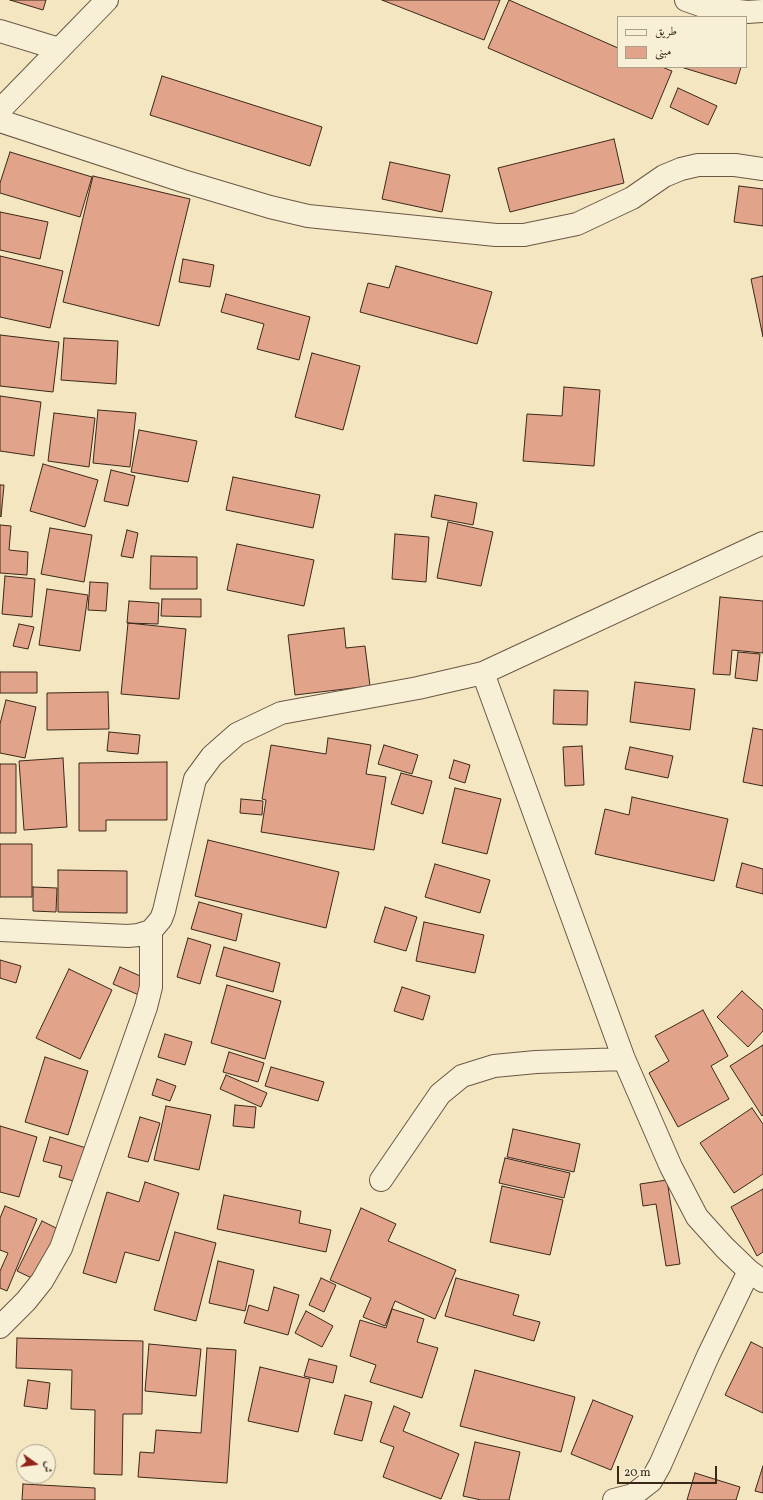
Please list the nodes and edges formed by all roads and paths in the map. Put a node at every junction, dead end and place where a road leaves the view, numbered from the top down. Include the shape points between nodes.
1 (107, 0) edge
2 (686, 0) edge
3 (763, 10) edge
4 (0, 31) edge
5 (59, 49) junction
6 (0, 110) edge
7 (0, 121) edge
8 (763, 169) edge
9 (763, 543) edge
10 (484, 673) junction
11 (0, 930) edge
12 (151, 931) junction
13 (624, 1059) junction
14 (381, 1180) dead end
15 (759, 1277) edge
16 (0, 1327) edge
17 (614, 1500) edge

1 - 5 street
2 - 3 street via 706,7 747,12
4 - 5 street
5 - 6 street
7 - 8 street via 162,174 308,216 496,235 524,235 577,224 632,198 664,176 687,167 720,165
9 - 10 street
10 - 12 street via 281,713 237,734 212,756 195,779 164,911
10 - 13 street
11 - 12 street via 128,936
12 - 16 street via 151,987 146,1007 61,1248 42,1281
13 - 14 street via 494,1066 462,1076 440,1094
13 - 15 street via 671,1167 697,1217 725,1248
15 - 17 street via 708,1356 651,1481 633,1495

